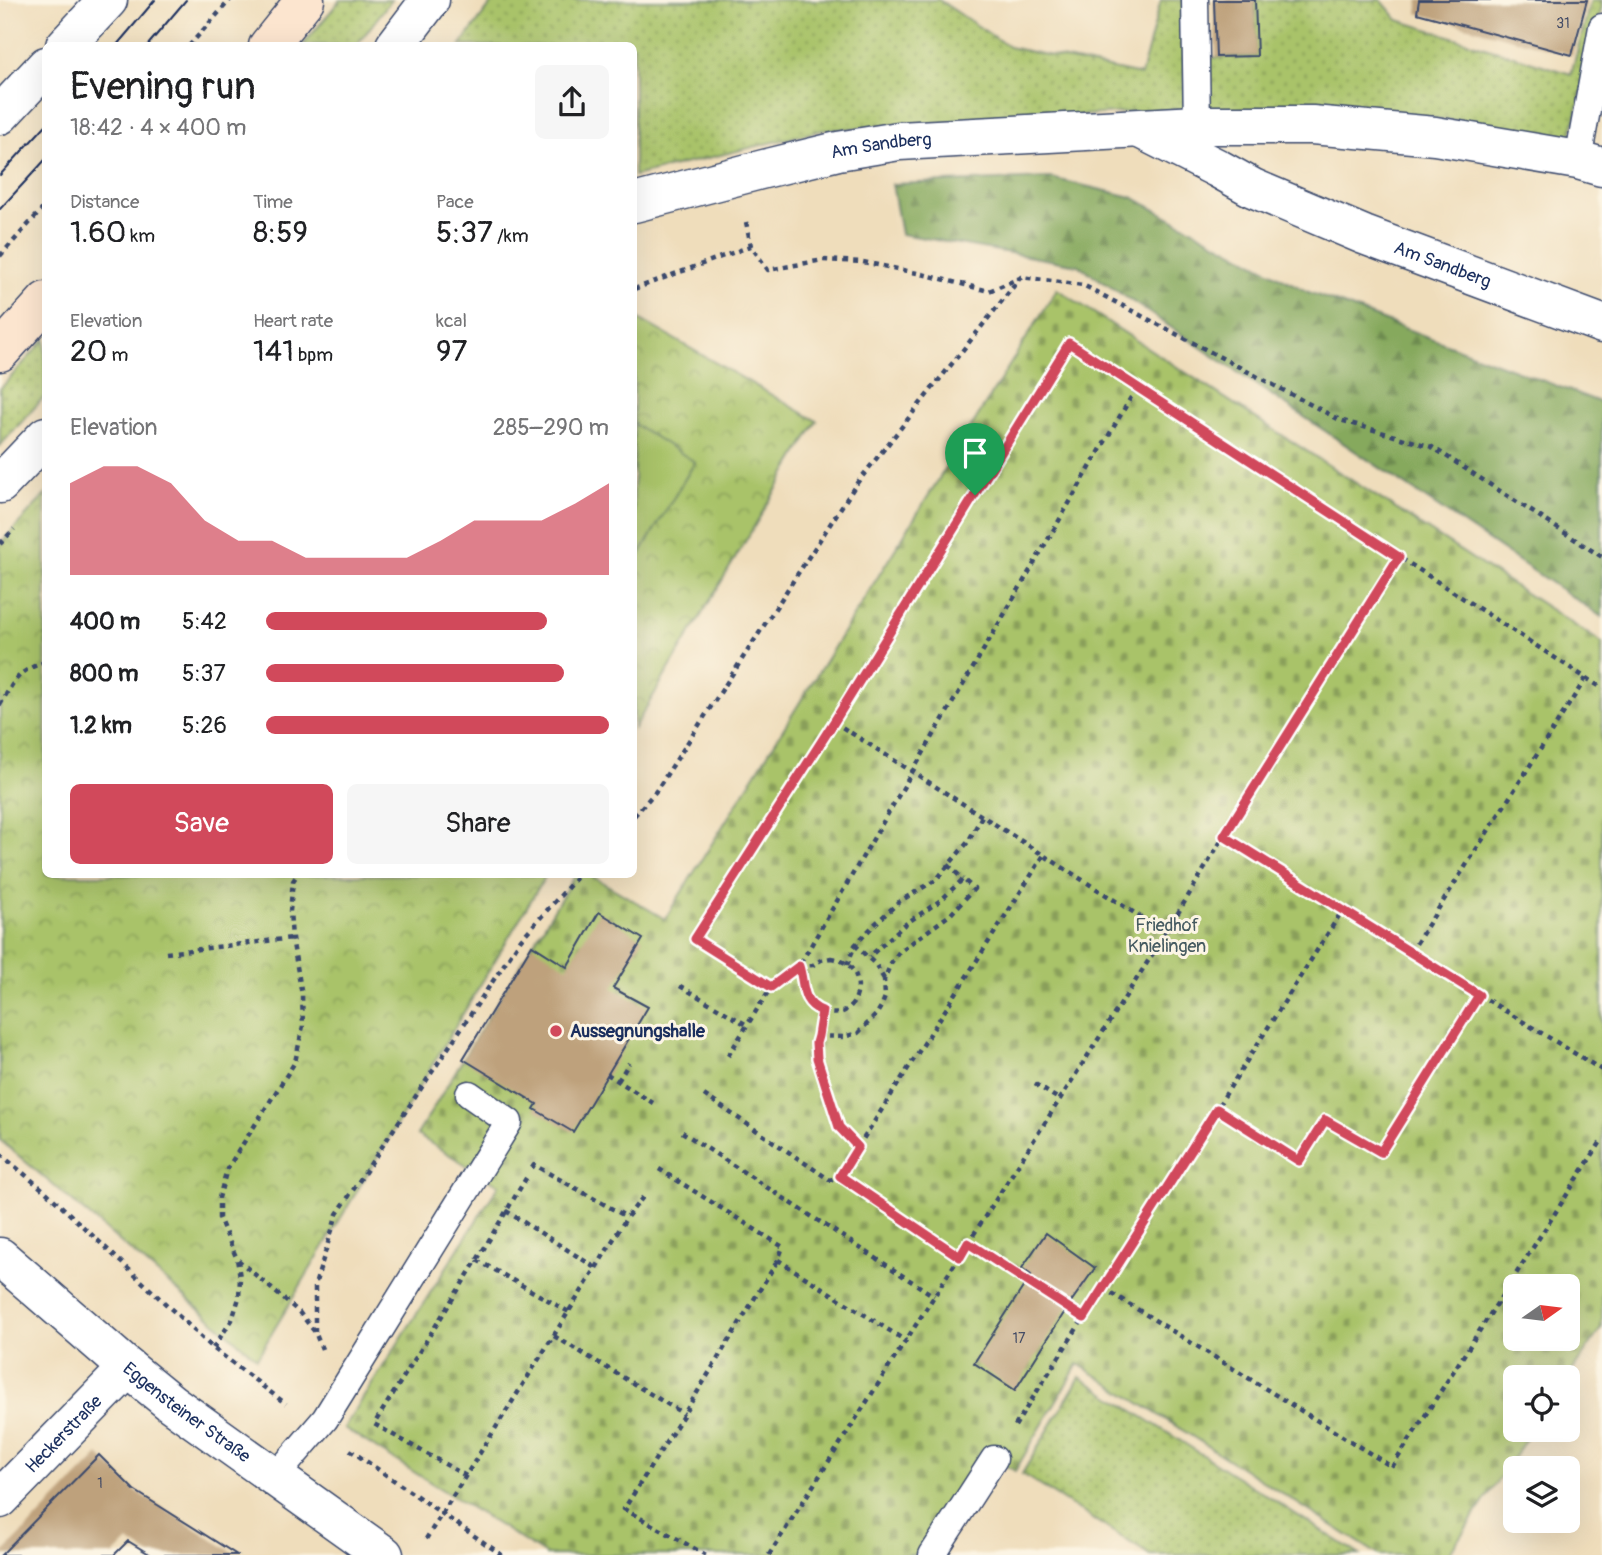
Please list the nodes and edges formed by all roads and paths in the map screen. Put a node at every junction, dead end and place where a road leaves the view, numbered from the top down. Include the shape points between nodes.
1 (108, 0) edge
2 (230, 0) edge
3 (305, 0) edge
4 (430, 0) edge
5 (1195, 0) edge
6 (1602, 27) edge
7 (69, 42) edge
8 (193, 42) edge
9 (271, 42) edge
10 (398, 42) edge
11 (42, 70) edge
12 (0, 114) edge
13 (1198, 125) junction
14 (1136, 127) junction
15 (1590, 164) edge
16 (733, 177) junction
17 (637, 202) edge
18 (42, 209) edge
19 (751, 246) junction
20 (0, 256) edge
21 (1021, 277) junction
22 (637, 288) edge
23 (42, 305) edge
24 (1602, 324) edge
25 (0, 352) edge
26 (1137, 387) junction
27 (42, 440) edge
28 (0, 484) edge
29 (1399, 557) junction
30 (1602, 557) edge
31 (42, 663) edge
32 (1586, 678) junction
33 (1602, 688) edge
34 (0, 705) edge
35 (834, 722) junction
36 (912, 772) junction
37 (637, 813) edge
38 (982, 816) junction
39 (1224, 836) junction
40 (1044, 855) junction
41 (948, 865) junction
42 (294, 878) edge
43 (576, 878) edge
44 (963, 879) junction
45 (1342, 911) junction
46 (1167, 933) junction
47 (292, 938) junction
48 (855, 945) junction
49 (166, 953) dead end
50 (1410, 953) junction
51 (869, 957) junction
52 (847, 965) junction
53 (799, 966) junction
54 (884, 980) junction
55 (680, 986) dead end
56 (771, 987) junction
57 (1479, 995) junction
58 (822, 1011) junction
59 (747, 1025) junction
60 (818, 1036) junction
61 (728, 1056) dead end
62 (629, 1063) dead end
63 (1602, 1070) edge
64 (607, 1074) dead end
65 (618, 1081) junction
66 (1035, 1084) dead end
67 (469, 1094) dead end
68 (704, 1095) dead end
69 (1060, 1100) junction
70 (653, 1102) dead end
71 (1217, 1109) junction
72 (682, 1132) dead end
73 (1602, 1140) edge
74 (858, 1147) junction
75 (0, 1154) edge
76 (659, 1169) dead end
77 (840, 1176) junction
78 (643, 1197) dead end
79 (506, 1211) junction
80 (627, 1217) junction
81 (968, 1243) junction
82 (0, 1257) edge
83 (960, 1257) junction
84 (237, 1259) junction
85 (477, 1260) junction
86 (778, 1260) junction
87 (596, 1268) junction
88 (1103, 1287) junction
89 (934, 1296) junction
90 (569, 1312) junction
91 (1084, 1318) junction
92 (315, 1332) junction
93 (554, 1336) junction
94 (906, 1341) junction
95 (213, 1348) junction
96 (128, 1368) junction
97 (684, 1414) junction
98 (321, 1423) junction
99 (994, 1460) joint
100 (466, 1476) junction
101 (275, 1477) junction
102 (0, 1499) edge
103 (443, 1514) junction
104 (423, 1545) dead end
105 (384, 1555) edge
106 (502, 1555) edge
107 (706, 1555) edge
108 (769, 1555) edge
109 (932, 1555) edge

1 - 7 street
2 - 8 path
3 - 9 main road
4 - 10 street
5 - 13 lane
6 - 15 lane, Am Sandberg
11 - 12 street
13 - 14 street, Am Sandberg
13 - 15 street, Am Sandberg via 1312,125 1435,136
14 - 16 street, Am Sandberg via 899,141
14 - 24 street, Am Sandberg via 1253,188 1364,236
16 - 17 street, Am Sandberg
16 - 19 path
18 - 20 path
19 - 21 path via 768,270 823,260 863,262 989,291
19 - 22 path
21 - 30 path via 1083,285 1340,420 1432,447
21 - 37 path via 857,483 656,791
23 - 25 main road
26 - 29 path
26 - 35 path via 1069,343
26 - 36 path
27 - 28 street
29 - 32 path
29 - 39 path
31 - 34 path via 16,678
32 - 33 path
32 - 50 path
35 - 36 path
35 - 56 path via 695,939
36 - 38 path
36 - 53 path
38 - 40 path
38 - 41 path
39 - 45 path
39 - 46 path
40 - 46 path
40 - 74 path
41 - 44 path
41 - 48 path via 936,880 900,901
42 - 47 path
43 - 92 path via 521,939 337,1214 314,1285
44 - 51 path
44 - 54 path via 974,889 951,914 899,952
45 - 50 path
45 - 71 path
46 - 69 path
47 - 49 path
47 - 84 path via 303,1026 295,1062 227,1169 219,1198 219,1218
48 - 51 path
48 - 52 path
50 - 57 path
51 - 54 path
52 - 53 path via 831,958
52 - 58 path via 856,974 858,996 837,1013
53 - 56 path
53 - 58 path via 807,1000
54 - 60 path via 882,1005 858,1033
55 - 59 path
56 - 59 path
57 - 63 path
57 - 71 path via 1381,1152 1325,1120 1299,1161
58 - 60 path
59 - 61 path
60 - 74 path via 817,1058 839,1127
62 - 65 path
64 - 65 path
65 - 70 path
66 - 69 path
67 - 98 lane via 509,1122
68 - 77 path via 830,1180
69 - 81 path
71 - 88 path
72 - 89 path
73 - 88 path via 1392,1467
74 - 77 path
75 - 95 path
76 - 86 path via 783,1247
77 - 83 path
78 - 80 path
79 - 80 path via 534,1165
79 - 85 path
79 - 87 path
80 - 87 path
81 - 83 path
81 - 91 path
82 - 96 street, Eggensteiner Straße
83 - 89 path
84 - 92 path via 299,1312
84 - 95 path via 239,1298 232,1320
85 - 90 path
85 - 100 path via 374,1424
86 - 94 path
86 - 97 path
87 - 90 path
88 - 91 path
89 - 94 path
90 - 93 path
91 - 99 path
92 - 98 path via 328,1379
93 - 97 path
93 - 100 path
94 - 108 path
95 - 98 path
96 - 101 street, Eggensteiner Straße
96 - 102 street, Heckerstraße
97 - 107 path via 624,1508
98 - 101 lane
98 - 103 path
99 - 109 lane
100 - 103 path
101 - 105 street, Eggensteiner Straße
103 - 104 path
103 - 106 path

